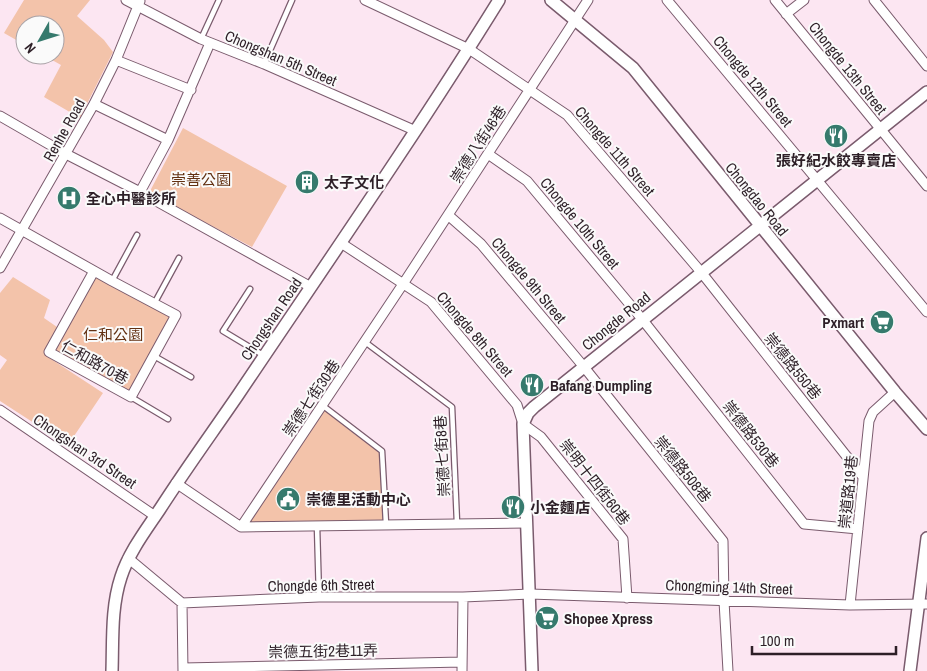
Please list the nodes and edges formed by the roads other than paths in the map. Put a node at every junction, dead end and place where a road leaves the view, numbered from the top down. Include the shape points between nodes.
1 (126, 0) edge
2 (219, 0) edge
3 (292, 0) edge
4 (366, 0) edge
5 (499, 0) edge
6 (551, 0) edge
7 (588, 0) edge
8 (667, 0) edge
9 (775, 0) edge
10 (804, 0) edge
11 (874, 0) edge
12 (139, 3) edge
13 (786, 14) junction
14 (576, 19) junction
15 (201, 39) junction
16 (210, 43) junction
17 (469, 49) junction
18 (116, 60) junction
19 (264, 64) junction
20 (927, 66) edge
21 (530, 89) junction
22 (191, 90) junction
23 (927, 92) edge
24 (94, 104) junction
25 (0, 116) edge
26 (881, 130) junction
27 (416, 131) junction
28 (168, 140) junction
29 (66, 154) junction
30 (488, 154) junction
31 (818, 180) junction
32 (927, 186) edge
33 (140, 192) junction
34 (448, 215) junction
35 (0, 218) edge
36 (759, 225) junction
37 (22, 231) junction
38 (137, 235) dead end
39 (340, 243) junction
40 (179, 258) dead end
41 (0, 268) edge
42 (94, 271) junction
43 (700, 272) junction
44 (112, 281) junction
45 (403, 284) junction
46 (311, 287) junction
47 (250, 289) dead end
48 (154, 304) junction
49 (927, 312) edge
50 (642, 319) junction
51 (365, 342) junction
52 (264, 355) junction
53 (154, 356) junction
54 (584, 367) junction
55 (191, 377) dead end
56 (895, 392) junction
57 (131, 397) junction
58 (322, 405) junction
59 (0, 410) edge
60 (168, 419) dead end
61 (523, 424) junction
62 (927, 429) edge
63 (864, 477) junction
64 (176, 484) junction
65 (155, 516) junction
66 (457, 523) junction
67 (527, 523) junction
68 (386, 524) junction
69 (317, 526) junction
70 (241, 527) junction
71 (858, 529) junction
72 (927, 538) edge
73 (128, 558) junction
74 (530, 594) junction
75 (319, 597) junction
76 (463, 597) junction
77 (627, 598) junction
78 (724, 601) junction
79 (182, 603) junction
80 (922, 604) edge
81 (850, 605) junction
82 (462, 666) edge
83 (183, 670) edge
84 (112, 671) edge
85 (532, 671) edge
86 (728, 671) edge
87 (910, 671) edge

1 - 12 street, Chongshan 5th Street
2 - 15 lane
3 - 19 lane
4 - 17 street, Chongde 11th Street
5 - 17 street, Chongshan Road
6 - 14 street, Chongdao Road
7 - 14 street, 崇德八街46巷
8 - 31 street, Chongde 12th Street
9 - 13 street, Chongde 13th Street
10 - 13 street
11 - 20 street
12 - 15 street, Chongshan 5th Street
12 - 18 street, Renhe Road
13 - 26 street, Chongde 13th Street
14 - 21 street, 崇德八街46巷
14 - 36 street, Chongdao Road via 633,68
15 - 16 street, Chongshan 5th Street
16 - 19 street, Chongshan 5th Street
16 - 22 street
17 - 21 street, Chongde 11th Street
17 - 27 street, Chongshan Road
18 - 22 street
18 - 24 street, Renhe Road
19 - 27 street, Chongshan 5th Street
21 - 30 street, 崇德八街46巷
21 - 43 street, Chongde 11th Street via 568,115
22 - 28 street
23 - 26 street, Chongde Road
24 - 28 street
24 - 29 street, Renhe Road
25 - 29 street
26 - 31 street, Chongde Road
26 - 32 street, Chongde 13th Street
27 - 39 street, Chongshan Road
28 - 33 street
29 - 33 street
29 - 37 street, Renhe Road
30 - 34 street, 崇德八街46巷
30 - 50 street, Chongde 10th Street via 527,181
31 - 36 street, Chongde Road
31 - 49 street, Chongde 12th Street
33 - 46 street
34 - 45 street, 崇德八街46巷
34 - 54 street, Chongde 9th Street via 481,244
35 - 37 street, 仁和路70巷
36 - 43 street, Chongde Road
36 - 56 street, Chongdao Road
37 - 41 street, Renhe Road
37 - 42 street, 仁和路70巷
38 - 44 lane
39 - 45 street, Chongde 8th Street
39 - 46 street, Chongshan Road
40 - 48 lane
42 - 44 street, 仁和路70巷
42 - 57 street, 仁和路70巷 via 48,352
43 - 50 street, Chongde Road
43 - 63 street, 崇德路550巷
44 - 48 street, 仁和路70巷
45 - 51 street, 崇德七街30巷
45 - 61 street, Chongde 8th Street via 431,302 517,405
46 - 52 street, Chongshan Road
47 - 52 lane via 223,331
48 - 53 street, 仁和路70巷 via 176,315
50 - 54 street, Chongde Road
50 - 71 street, 崇德路530巷 via 804,524
51 - 58 street, 崇德七街30巷
51 - 66 lane, 崇德七街8巷 via 452,408
52 - 64 street, Chongshan Road
53 - 55 lane
53 - 57 street, 仁和路70巷
54 - 61 street, Chongde Road via 534,407
54 - 78 street, 崇德路508巷 via 723,542
56 - 62 street, Chongdao Road
56 - 63 street, 崇道路19巷 via 871,416
57 - 60 lane, 仁和路70巷
58 - 68 lane via 382,451
58 - 70 street, 崇德七街30巷
59 - 65 street, Chongshan 3rd Street
61 - 67 street
61 - 77 street, 崇明十四街60巷 via 541,437 623,540
63 - 71 street, 崇道路19巷
64 - 65 street, Chongshan Road
64 - 70 street
65 - 73 street, Chongshan Road
66 - 67 street
66 - 68 street
67 - 74 street
68 - 69 street
69 - 70 street
69 - 75 lane
71 - 81 street, 崇道路19巷
72 - 80 street
73 - 79 street
73 - 84 street, Chongshan Road via 115,602
74 - 76 street, Chongde 6th Street
74 - 77 street, Chongming 14th Street
74 - 85 street
75 - 76 street, Chongde 6th Street
75 - 79 street, Chongde 6th Street
76 - 82 street
77 - 78 street, Chongming 14th Street
78 - 81 street, Chongming 14th Street
78 - 86 street, 崇德路508巷
79 - 83 street
80 - 81 street, Chongming 14th Street
80 - 87 street
82 - 83 street, 崇德五街2巷11弄

